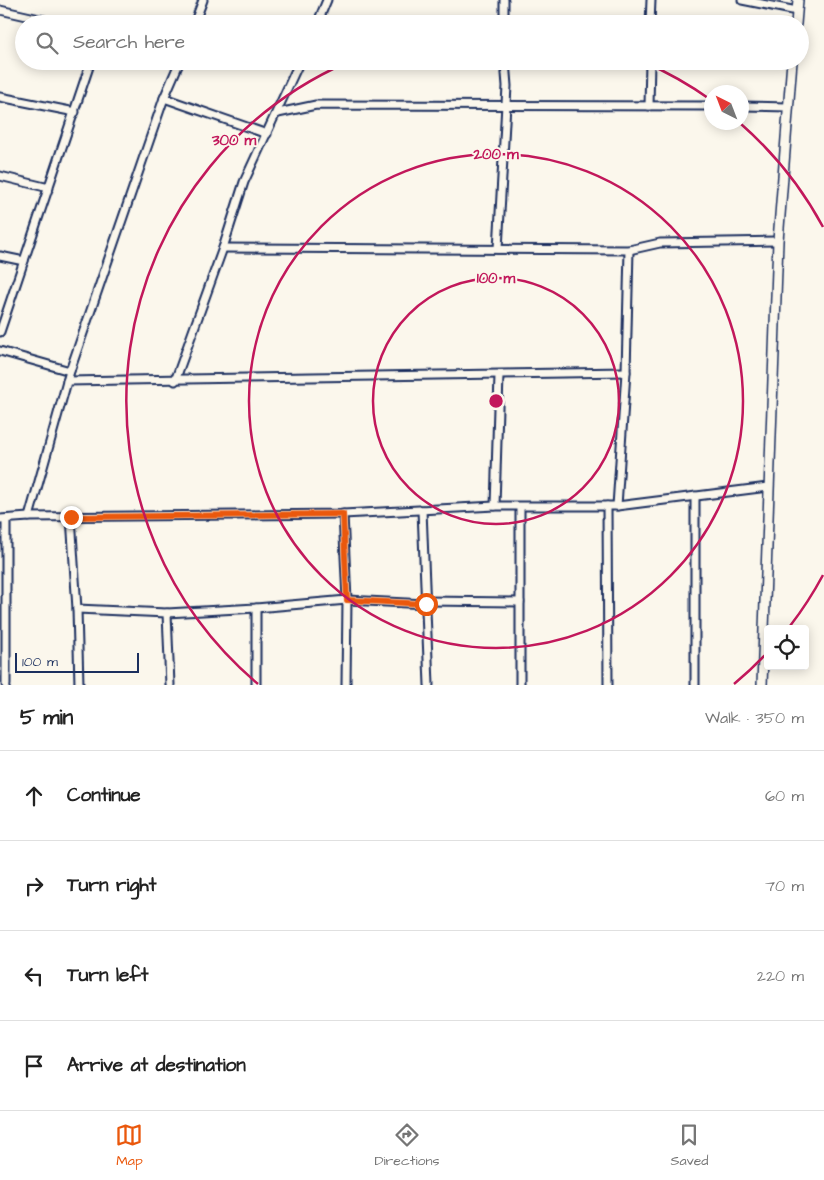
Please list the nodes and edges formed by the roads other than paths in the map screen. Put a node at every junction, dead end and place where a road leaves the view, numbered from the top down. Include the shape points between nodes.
1 (203, 0) edge
2 (327, 0) edge
3 (504, 0) edge
4 (651, 0) edge
5 (742, 0) edge
6 (798, 0) edge
7 (0, 10) edge
8 (797, 11) junction
9 (22, 15) edge
10 (197, 15) edge
11 (320, 15) edge
12 (504, 15) edge
13 (650, 15) edge
14 (797, 15) edge
15 (88, 70) edge
16 (176, 70) edge
17 (296, 70) edge
18 (506, 70) edge
19 (650, 70) edge
20 (791, 70) edge
21 (0, 96) edge
22 (164, 98) junction
23 (506, 106) junction
24 (649, 106) junction
25 (704, 106) edge
26 (749, 106) edge
27 (788, 107) junction
28 (75, 112) junction
29 (278, 113) junction
30 (267, 134) junction
31 (0, 176) edge
32 (49, 188) junction
33 (778, 241) junction
34 (223, 248) junction
35 (498, 249) junction
36 (629, 250) junction
37 (0, 256) edge
38 (24, 261) junction
39 (0, 332) edge
40 (0, 351) edge
41 (70, 371) junction
42 (626, 372) junction
43 (499, 375) junction
44 (67, 381) junction
45 (175, 381) junction
46 (768, 487) junction
47 (695, 496) junction
48 (495, 506) junction
49 (520, 506) junction
50 (607, 506) junction
51 (617, 506) junction
52 (422, 510) junction
53 (343, 514) junction
54 (29, 517) junction
55 (71, 517) junction
56 (3, 519) edge
57 (347, 600) junction
58 (426, 602) junction
59 (520, 602) junction
60 (256, 608) junction
61 (77, 609) junction
62 (167, 613) junction
63 (6, 685) edge
64 (79, 685) edge
65 (170, 685) edge
66 (256, 685) edge
67 (346, 685) edge
68 (429, 685) edge
69 (520, 685) edge
70 (608, 685) edge
71 (696, 685) edge
72 (762, 685) edge

1 - 10 street
2 - 11 street
3 - 12 street
4 - 13 street
5 - 8 street
6 - 8 street
7 - 9 street
8 - 14 street
15 - 28 street
16 - 22 street
17 - 29 street
18 - 23 street
19 - 24 street
20 - 27 street
21 - 28 street
22 - 30 street
22 - 41 street
23 - 24 street
23 - 29 street via 316,105
23 - 35 street
24 - 25 street
26 - 27 street
27 - 33 street
28 - 32 street
29 - 30 street
30 - 34 street via 244,182
31 - 32 street
32 - 38 street
33 - 36 street via 660,243
33 - 46 street
34 - 35 street
34 - 45 street
35 - 36 street
36 - 42 street
37 - 38 street
38 - 39 street
40 - 41 street
41 - 44 street
42 - 43 street
42 - 51 street
43 - 45 street
43 - 48 street
44 - 45 street
44 - 54 street
46 - 47 street
46 - 72 street
47 - 51 street
47 - 71 street
48 - 49 street
48 - 52 street
49 - 50 street
49 - 59 street
50 - 51 street
50 - 70 street
52 - 53 street
52 - 58 street
53 - 55 street
53 - 57 street
54 - 55 street
54 - 56 street
55 - 61 street
56 - 63 street
57 - 58 street
57 - 60 street
57 - 67 street
58 - 59 street
58 - 68 street
59 - 69 street
60 - 62 street
60 - 66 street
61 - 62 street
61 - 64 street
62 - 65 street

